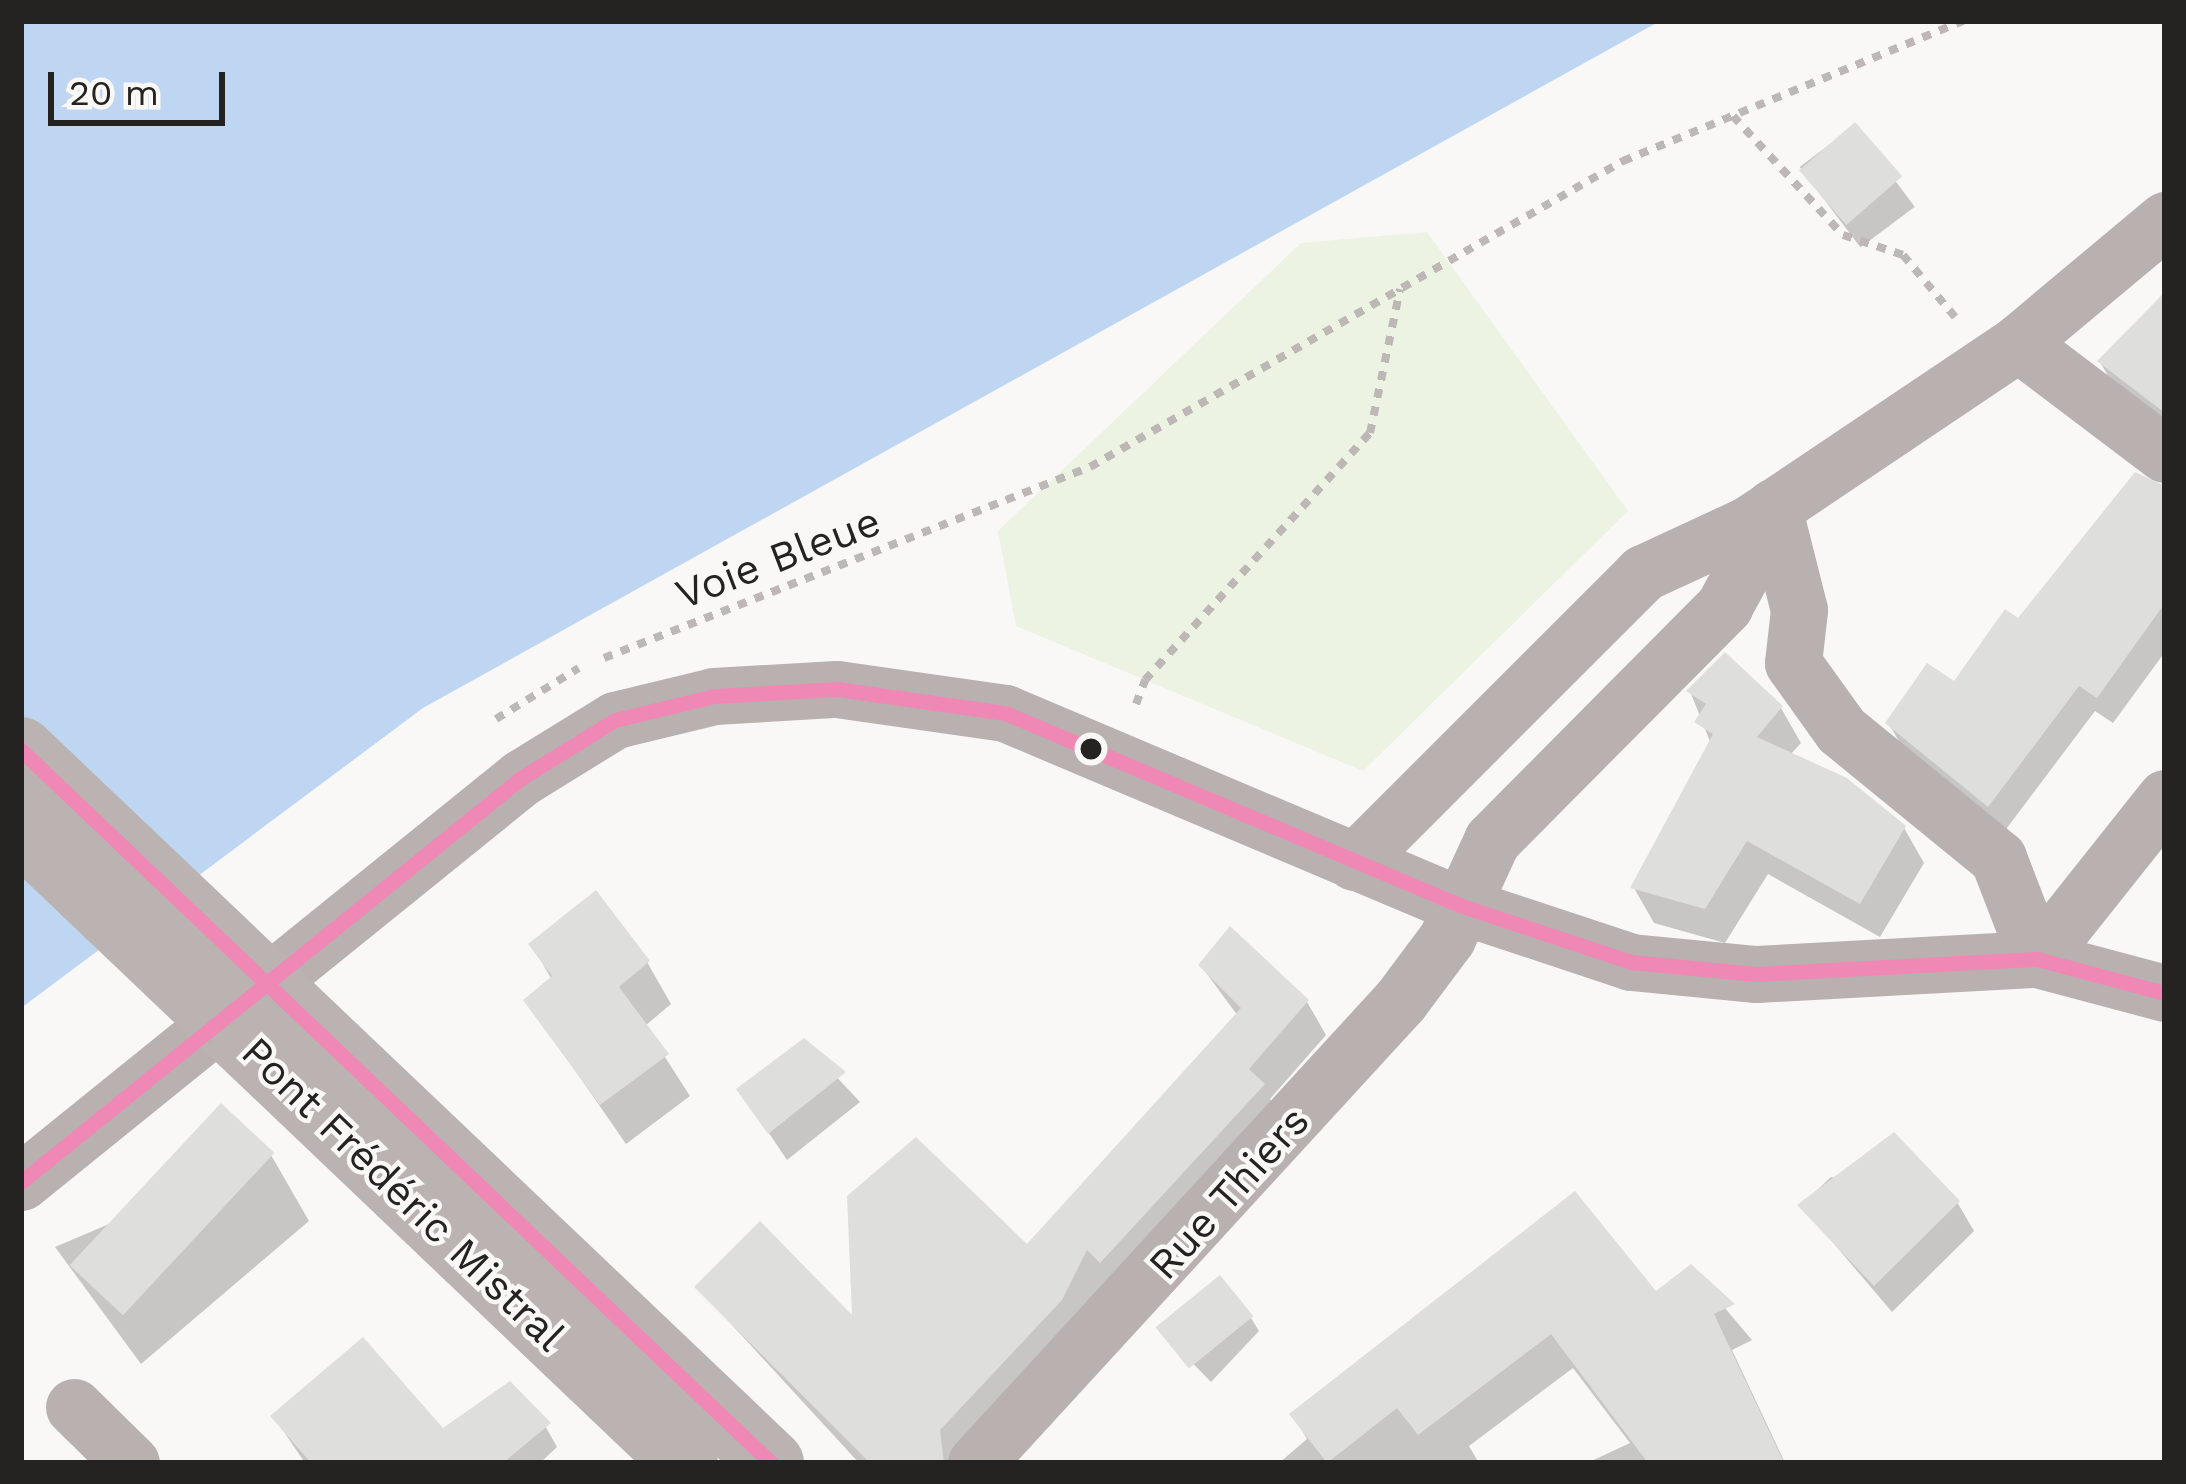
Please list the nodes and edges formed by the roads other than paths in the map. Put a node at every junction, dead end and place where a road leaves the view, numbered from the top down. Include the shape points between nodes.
1 (2165, 220) edge
2 (2018, 343) junction
3 (2165, 454) edge
4 (1761, 515) junction
5 (21, 750) edge
6 (2165, 798) edge
7 (21, 831) edge
8 (1354, 862) junction
9 (1459, 905) junction
10 (2037, 958) junction
11 (2165, 993) edge
12 (21, 1182) edge
13 (74, 1407) dead end
14 (696, 1448) edge
15 (131, 1463) edge
16 (771, 1463) edge
17 (976, 1463) edge

1 - 2 street
2 - 3 street
2 - 4 street
4 - 8 street via 1643,573 1604,606
4 - 9 street, Rue Thiers via 1751,567 1724,606 1492,840
4 - 10 street via 1799,610 1793,663 1841,730 1998,858
5 - 14 main road, Pont Frédéric Mistral
6 - 10 street
7 - 14 main road, Pont Frédéric Mistral
8 - 9 street
8 - 12 street via 1005,713 837,689 714,696 615,720 521,778
9 - 10 street via 1631,962 1701,972
9 - 17 street, Rue Thiers via 1447,938 1334,1078
10 - 11 street
13 - 15 street
14 - 16 main road

